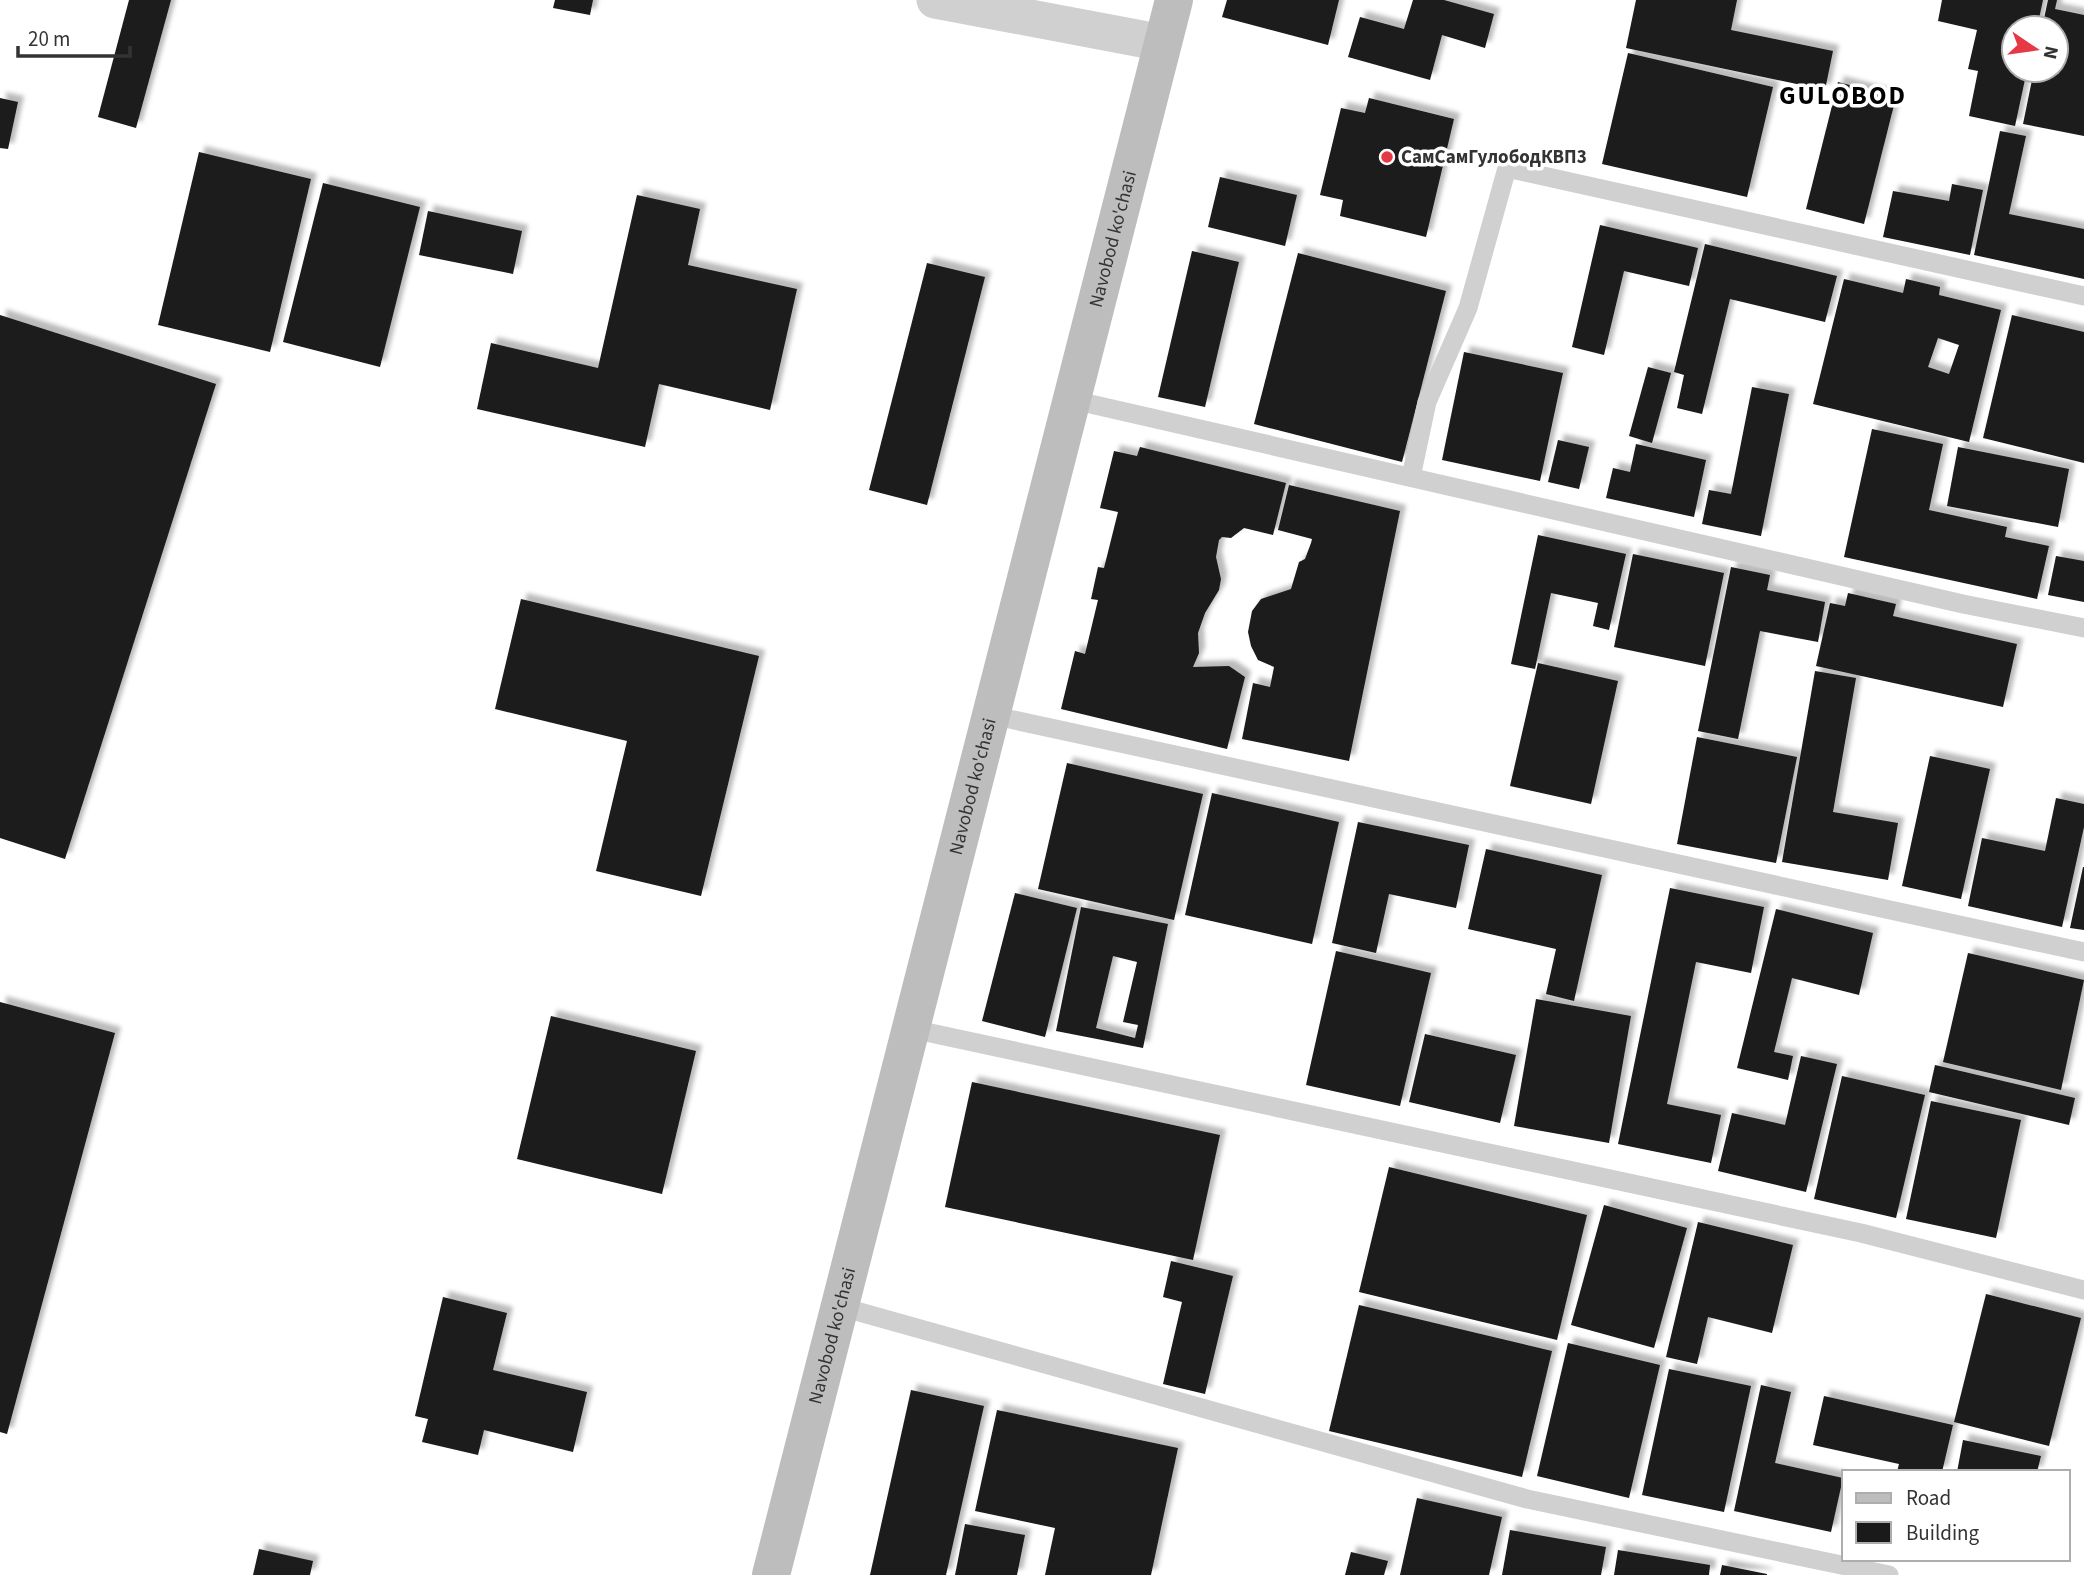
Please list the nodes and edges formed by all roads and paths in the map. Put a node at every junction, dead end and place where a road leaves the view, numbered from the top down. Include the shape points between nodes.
1 (935, 0) edge
2 (1174, 0) edge
3 (1163, 43) junction
4 (2084, 296) edge
5 (1073, 400) junction
6 (1411, 477) junction
7 (2084, 628) edge
8 (991, 715) junction
9 (2084, 952) edge
10 (912, 1029) junction
11 (2084, 1290) edge
12 (838, 1306) junction
13 (771, 1575) edge
14 (1889, 1575) edge

1 - 3 street
2 - 3 street, Navobod ko'chasi
3 - 5 street, Navobod ko'chasi
4 - 6 lane via 1507,167 1468,308 1427,402
5 - 6 lane
5 - 8 street, Navobod ko'chasi
6 - 7 lane
8 - 9 lane
8 - 10 street, Navobod ko'chasi
10 - 11 lane via 1861,1233
10 - 12 street, Navobod ko'chasi
12 - 13 street, Navobod ko'chasi
12 - 14 lane via 1527,1499

